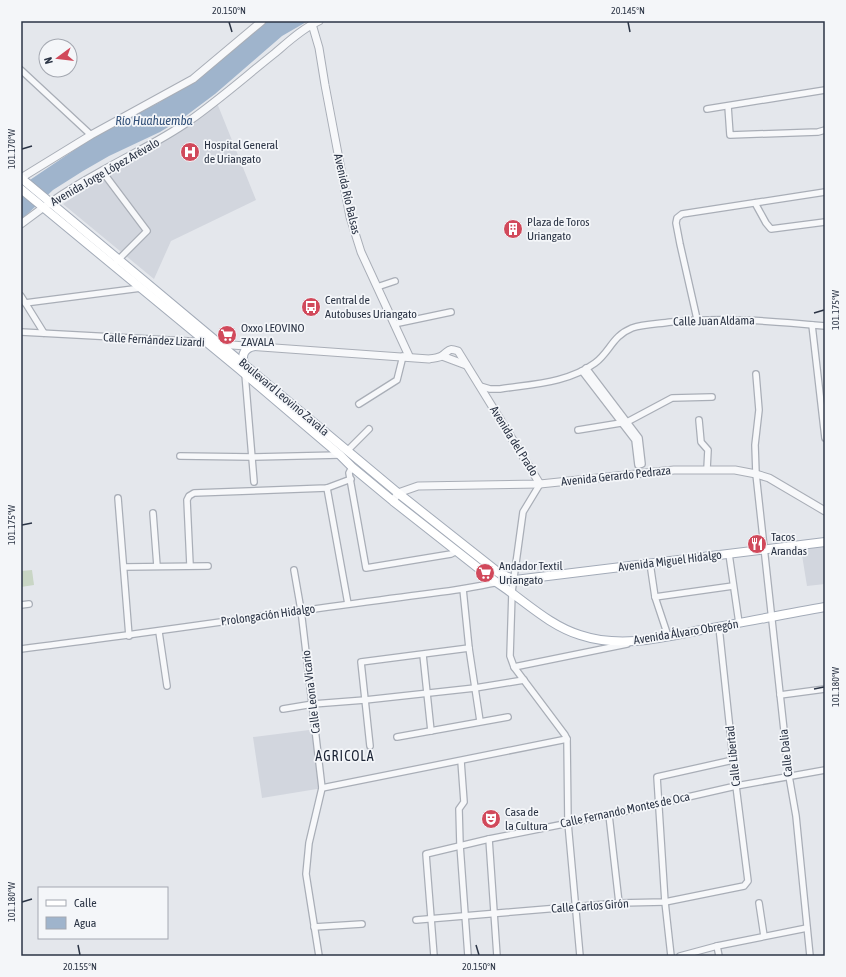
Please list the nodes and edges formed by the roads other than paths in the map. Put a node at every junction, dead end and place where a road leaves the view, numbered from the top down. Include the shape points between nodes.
1 (262, 21) edge
2 (316, 22) edge
3 (21, 70) edge
4 (825, 90) edge
5 (728, 106) junction
6 (707, 109) dead end
7 (825, 130) edge
8 (91, 135) junction
9 (102, 171) junction
10 (22, 178) edge
11 (21, 189) edge
12 (825, 192) edge
13 (755, 203) junction
14 (46, 204) junction
15 (825, 222) edge
16 (21, 224) edge
17 (116, 262) junction
18 (395, 281) dead end
19 (377, 287) junction
20 (141, 288) junction
21 (21, 296) edge
22 (25, 303) junction
23 (451, 312) dead end
24 (697, 320) junction
25 (394, 324) junction
26 (812, 324) junction
27 (825, 326) edge
28 (21, 332) edge
29 (44, 333) junction
30 (207, 342) junction
31 (222, 344) junction
32 (254, 346) junction
33 (406, 356) junction
34 (442, 356) junction
35 (466, 365) junction
36 (243, 368) junction
37 (584, 369) junction
38 (756, 374) dead end
39 (480, 386) junction
40 (712, 397) dead end
41 (359, 404) dead end
42 (699, 420) dead end
43 (624, 422) junction
44 (824, 426) edge
45 (369, 429) dead end
46 (578, 430) dead end
47 (825, 438) edge
48 (348, 450) junction
49 (340, 455) junction
50 (180, 456) dead end
51 (252, 457) junction
52 (352, 467) junction
53 (707, 469) junction
54 (756, 474) junction
55 (351, 479) junction
56 (254, 482) dead end
57 (540, 484) junction
58 (327, 488) junction
59 (398, 493) junction
60 (118, 498) dead end
61 (393, 501) junction
62 (825, 511) edge
63 (153, 513) dead end
64 (455, 538) junction
65 (825, 542) edge
66 (449, 545) junction
67 (763, 550) junction
68 (457, 551) junction
69 (729, 554) junction
70 (650, 563) junction
71 (190, 565) junction
72 (157, 566) junction
73 (208, 566) dead end
74 (124, 567) junction
75 (294, 570) dead end
76 (515, 580) junction
77 (496, 582) junction
78 (733, 586) junction
79 (463, 589) junction
80 (512, 592) junction
81 (655, 597) junction
82 (29, 604) dead end
83 (348, 604) junction
84 (21, 605) edge
85 (825, 607) edge
86 (301, 610) junction
87 (771, 617) junction
88 (738, 623) junction
89 (719, 627) junction
90 (159, 632) junction
91 (129, 636) junction
92 (668, 636) junction
93 (641, 641) junction
94 (469, 648) junction
95 (21, 649) edge
96 (424, 655) junction
97 (514, 667) junction
98 (524, 680) junction
99 (167, 686) dead end
100 (475, 688) junction
101 (825, 689) edge
102 (428, 693) junction
103 (780, 695) junction
104 (365, 700) junction
105 (313, 704) junction
106 (283, 709) dead end
107 (508, 717) dead end
108 (480, 721) junction
109 (432, 731) junction
110 (397, 737) dead end
111 (567, 739) junction
112 (370, 746) dead end
113 (733, 760) junction
114 (461, 761) junction
115 (825, 770) edge
116 (789, 776) junction
117 (736, 786) junction
118 (322, 788) junction
119 (658, 803) junction
120 (609, 815) junction
121 (568, 823) junction
122 (489, 838) junction
123 (460, 845) junction
124 (747, 884) joint
125 (665, 902) junction
126 (619, 903) junction
127 (759, 903) dead end
128 (574, 907) junction
129 (494, 913) junction
130 (465, 916) junction
131 (431, 919) junction
132 (416, 920) dead end
133 (362, 924) dead end
134 (314, 927) junction
135 (807, 928) junction
136 (764, 936) junction
137 (718, 946) junction
138 (319, 956) edge
139 (434, 956) edge
140 (468, 956) edge
141 (497, 956) edge
142 (580, 956) edge
143 (671, 956) edge
144 (680, 956) edge
145 (719, 956) edge
146 (810, 956) edge

1 - 8 street via 193,79
2 - 9 street, Avenida Jorge López Arévalo via 188,122 157,142
2 - 19 street, Avenida Río Balsas via 350,217 361,252
3 - 8 street
4 - 5 street
5 - 6 street
5 - 7 street via 730,135
8 - 10 street
9 - 14 street, Avenida Jorge López Arévalo
9 - 17 street via 147,231
10 - 14 main road, Boulevard Leovino Zavala
11 - 14 main road, Boulevard Leovino Zavala
12 - 13 street
13 - 15 street via 772,229
13 - 24 street via 682,214 677,218
14 - 16 street, Avenida Jorge López Arévalo
14 - 17 main road, Boulevard Leovino Zavala
17 - 20 main road, Boulevard Leovino Zavala
17 - 31 main road, Boulevard Leovino Zavala
18 - 19 street
19 - 25 street, Avenida Río Balsas
20 - 22 street
20 - 30 main road, Boulevard Leovino Zavala
21 - 22 street
22 - 29 street
23 - 25 street
24 - 26 street, Calle Juan Aldama via 760,320
24 - 37 street, Calle Juan Aldama via 632,328 619,335 596,362
25 - 33 street, Avenida Río Balsas
26 - 27 street, Calle Juan Aldama
26 - 44 street
28 - 29 street, Calle Fernández Lizardi
29 - 30 street, Calle Fernández Lizardi
30 - 31 street, Calle Fernández Lizardi
30 - 36 main road, Boulevard Leovino Zavala
31 - 32 street, Calle Fernández Lizardi
31 - 36 main road, Boulevard Leovino Zavala
32 - 33 street, Calle Fernández Lizardi
32 - 36 main road via 245,350
33 - 34 street, Calle Fernández Lizardi via 429,359
33 - 41 street via 397,380
34 - 35 street
34 - 35 street, Avenida del Prado via 451,349 458,351
35 - 39 street, Avenida del Prado
36 - 48 main road, Boulevard Leovino Zavala
36 - 49 main road, Boulevard Leovino Zavala
36 - 51 street
37 - 39 street, Calle Juan Aldama via 563,379 500,389
37 - 43 street
38 - 54 street, Calle Dalia via 760,410 755,445
39 - 57 street, Avenida del Prado
40 - 43 street via 672,398
42 - 53 street via 701,442 708,450
43 - 43 street via 635,440 638,465 642,464 639,438
43 - 46 street
44 - 47 street
45 - 48 street
48 - 59 main road, Boulevard Leovino Zavala
49 - 51 street
49 - 52 main road, Boulevard Leovino Zavala
50 - 51 street
51 - 56 street
52 - 55 street via 349,473
52 - 61 main road, Boulevard Leovino Zavala
53 - 54 street, Avenida Gerardo Pedraza
53 - 57 street, Avenida Gerardo Pedraza
54 - 62 street, Avenida Gerardo Pedraza via 769,478
54 - 67 street, Calle Dalia
55 - 58 street
55 - 68 street via 366,568
57 - 59 street, Avenida Gerardo Pedraza via 418,486
57 - 76 street, Avenida del Prado via 523,512
58 - 71 street via 194,493 187,500
58 - 83 street
59 - 61 street
59 - 64 main road, Boulevard Leovino Zavala
60 - 74 street
61 - 66 main road, Boulevard Leovino Zavala
63 - 72 street
64 - 66 main road
64 - 76 main road, Boulevard Leovino Zavala via 499,573
65 - 67 main road, Avenida Miguel Hidalgo
66 - 68 main road, Boulevard Leovino Zavala
67 - 69 main road, Avenida Miguel Hidalgo
67 - 87 street, Calle Dalia
68 - 77 main road, Boulevard Leovino Zavala
69 - 70 main road, Avenida Miguel Hidalgo
69 - 78 street
70 - 76 main road, Avenida Miguel Hidalgo
70 - 81 street
71 - 72 street
71 - 73 street
72 - 74 street
74 - 91 street
75 - 86 street, Calle Leona Vicario
76 - 77 street, Prolongación Hidalgo
76 - 80 street, Avenida del Prado
77 - 79 street, Prolongación Hidalgo
77 - 80 main road, Boulevard Leovino Zavala
78 - 81 street
78 - 88 street
79 - 83 street, Prolongación Hidalgo
79 - 94 street
80 - 93 main road, Avenida Álvaro Obregón via 551,621 580,635 604,640
80 - 97 street, Avenida del Prado via 510,656
81 - 92 street
82 - 84 street
83 - 86 street, Prolongación Hidalgo
85 - 87 main road, Avenida Álvaro Obregón
86 - 90 street, Prolongación Hidalgo
86 - 105 street, Calle Leona Vicario
87 - 88 main road, Avenida Álvaro Obregón
87 - 103 street, Calle Dalia
88 - 89 main road, Avenida Álvaro Obregón
89 - 92 main road, Avenida Álvaro Obregón
89 - 113 street, Calle Libertad
90 - 91 street, Prolongación Hidalgo
90 - 99 street
91 - 95 street, Prolongación Hidalgo
92 - 93 main road, Avenida Álvaro Obregón
93 - 97 street
94 - 96 street
94 - 100 street
96 - 102 street
96 - 104 street via 361,662
97 - 98 street, Avenida del Prado
98 - 100 street
98 - 111 street, Avenida del Prado
100 - 102 street
100 - 108 street
101 - 103 street
102 - 104 street
102 - 109 street
103 - 116 street, Calle Dalia
104 - 105 street
104 - 112 street
105 - 106 street
105 - 118 street, Calle Leona Vicario
107 - 108 street
108 - 109 street
109 - 110 street
111 - 114 street
111 - 121 street
113 - 117 street, Calle Libertad
113 - 119 street via 657,777
114 - 118 street
114 - 123 street via 464,802 459,809
115 - 116 street, Calle Fernando Montes de Oca
116 - 117 street, Calle Fernando Montes de Oca
116 - 135 street, Calle Dalia via 796,816
117 - 119 street, Calle Fernando Montes de Oca
117 - 124 street, Calle Libertad
118 - 134 street, Calle Leona Vicario via 307,857 306,874
119 - 120 street, Calle Fernando Montes de Oca
119 - 125 street
120 - 121 street, Calle Fernando Montes de Oca
120 - 126 street
121 - 122 street, Calle Fernando Montes de Oca
121 - 128 street
122 - 123 street, Calle Fernando Montes de Oca
122 - 129 street
123 - 130 street
123 - 131 street, Calle Fernando Montes de Oca via 426,854
124 - 125 street, Calle Carlos Girón
125 - 126 street, Calle Carlos Girón
125 - 143 street
126 - 128 street, Calle Carlos Girón
127 - 136 street
128 - 129 street, Calle Carlos Girón
128 - 142 street
129 - 130 street, Calle Carlos Girón
129 - 141 street
130 - 131 street, Calle Carlos Girón
130 - 140 street
131 - 132 street, Calle Carlos Girón
131 - 139 street
133 - 134 street
134 - 138 street, Calle Leona Vicario
135 - 136 street
135 - 146 street, Calle Dalia
136 - 137 street
137 - 144 street
137 - 145 street

